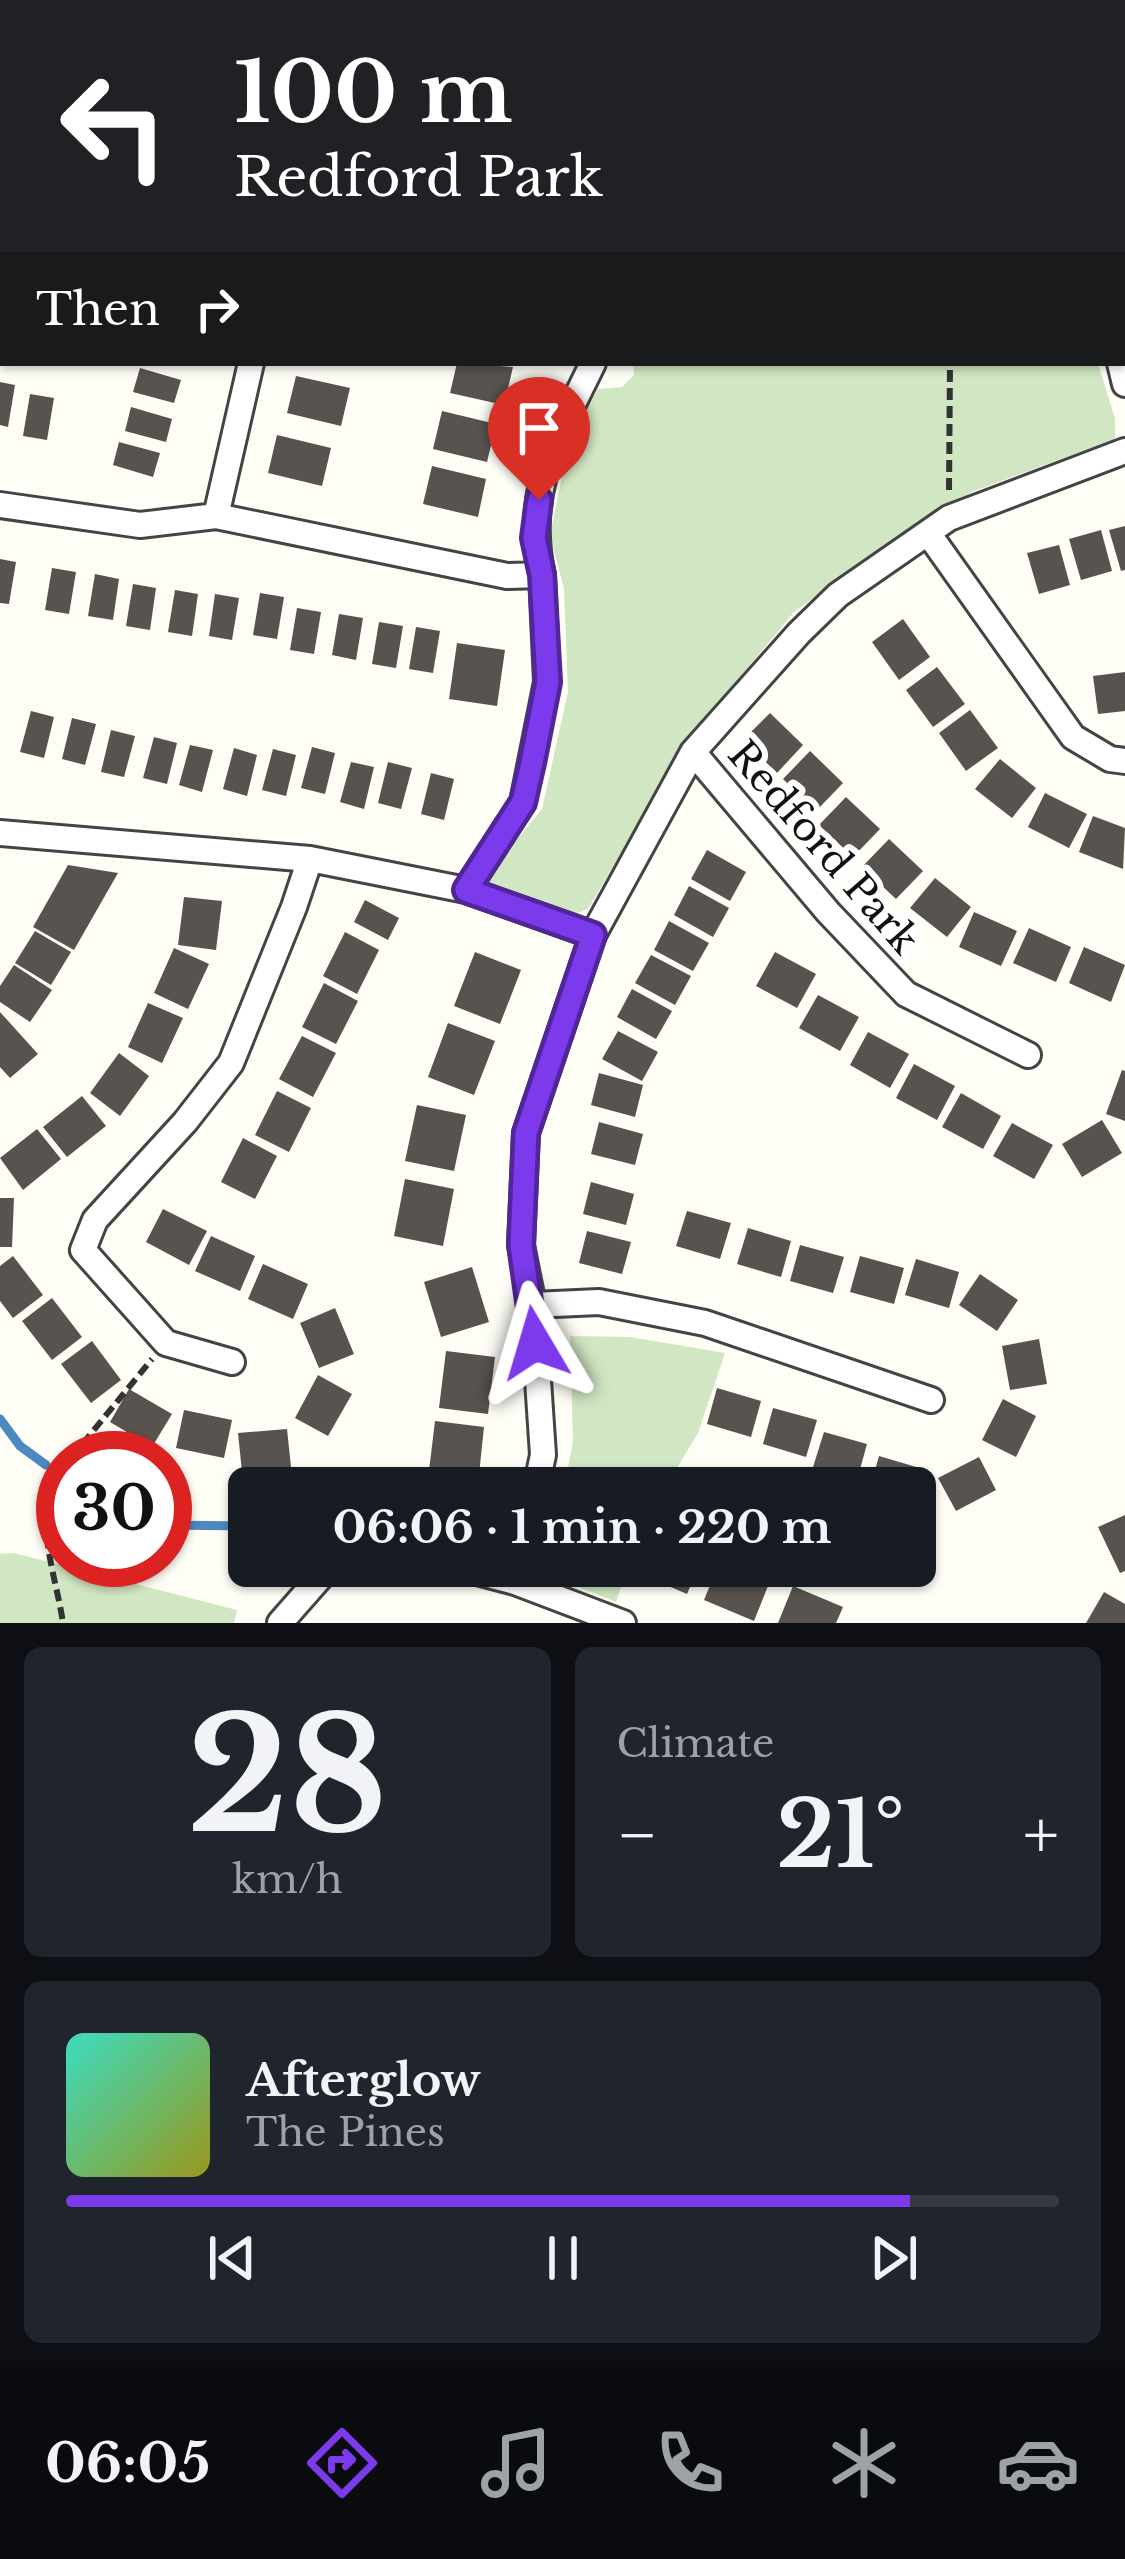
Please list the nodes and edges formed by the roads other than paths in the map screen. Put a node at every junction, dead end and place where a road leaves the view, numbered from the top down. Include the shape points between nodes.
1 (250, 366) edge
2 (592, 366) edge
3 (1125, 451) edge
4 (0, 505) edge
5 (216, 516) junction
6 (938, 526) junction
7 (542, 575) junction
8 (694, 752) junction
9 (1125, 761) edge
10 (0, 832) edge
11 (310, 859) junction
12 (466, 890) junction
13 (593, 935) junction
14 (1028, 1055) dead end
15 (532, 1305) junction
16 (232, 1362) dead end
17 (931, 1400) dead end
18 (540, 1467) edge
19 (312, 1587) edge
20 (544, 1587) edge
21 (280, 1623) edge
22 (623, 1623) edge

1 - 5 street
2 - 7 street via 545,462 534,538
3 - 6 street, Redford Park
4 - 5 street via 140,525
5 - 7 street via 507,576
6 - 8 street, Redford Park via 838,596
6 - 9 street via 1072,737
7 - 12 street via 548,682 523,802
8 - 13 street, Redford Park
8 - 14 street, Redford Park via 906,994
10 - 11 street
11 - 12 street
11 - 16 street via 231,1063 95,1220 83,1250 166,1342
12 - 13 street
13 - 15 street, Redford Park via 526,1133 521,1245
15 - 17 street via 599,1302 705,1324
15 - 18 street, Redford Park
19 - 21 street
20 - 22 street

